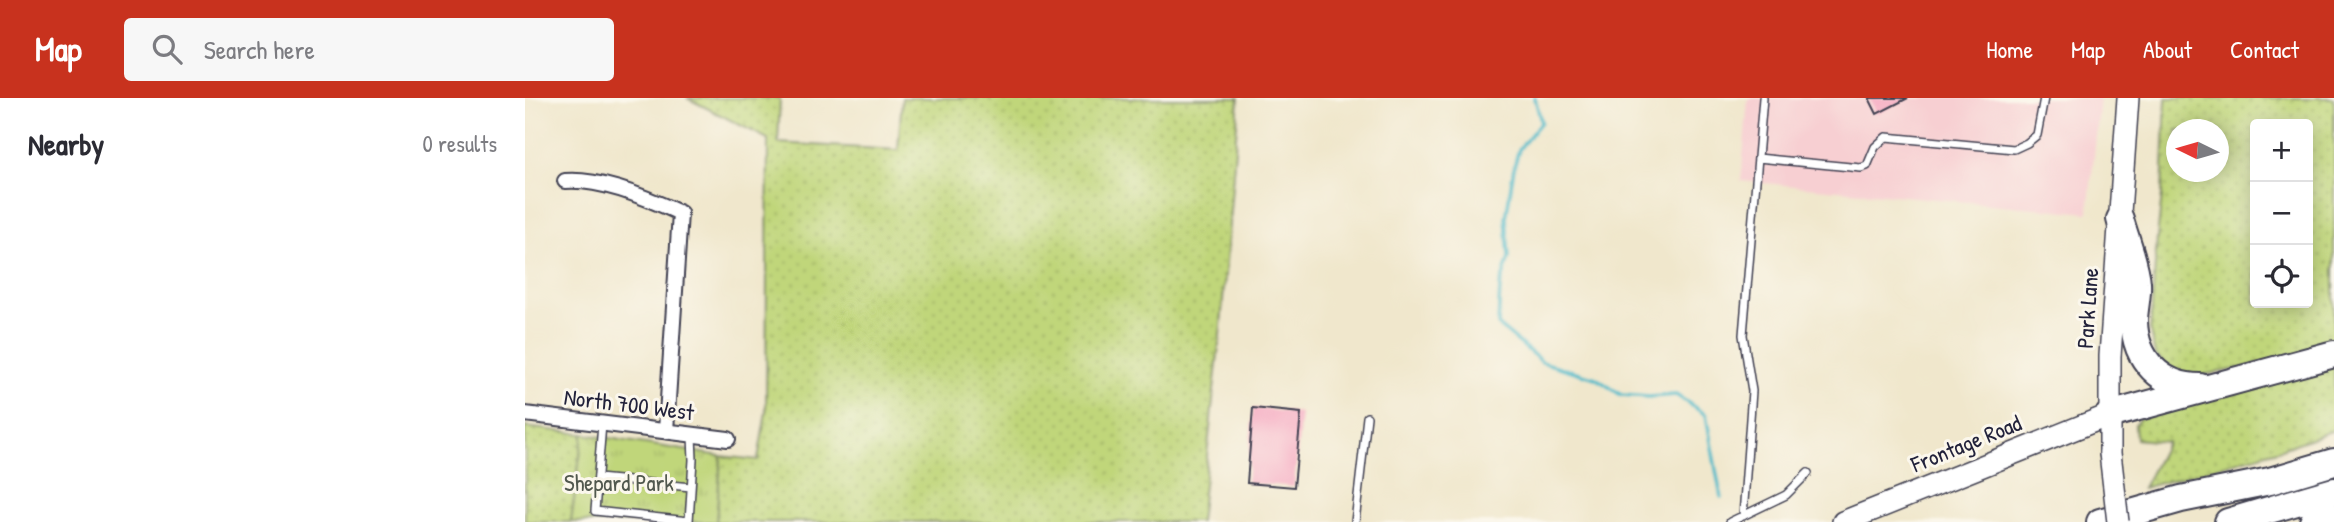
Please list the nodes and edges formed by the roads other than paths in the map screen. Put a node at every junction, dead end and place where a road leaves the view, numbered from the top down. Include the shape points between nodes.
1 (1763, 98) edge
2 (2044, 98) edge
3 (2128, 98) edge
4 (1758, 158) junction
5 (565, 181) dead end
6 (2120, 219) junction
7 (2334, 354) edge
8 (2219, 385) junction
9 (525, 414) edge
10 (2109, 415) junction
11 (1367, 416) dead end
12 (602, 424) junction
13 (666, 431) junction
14 (692, 434) junction
15 (728, 439) dead end
16 (2334, 443) edge
17 (2334, 462) edge
18 (1808, 473) dead end
19 (598, 478) junction
20 (691, 487) junction
21 (2334, 491) edge
22 (2181, 499) junction
23 (1743, 516) junction
24 (2334, 517) edge
25 (1356, 522) edge
26 (1730, 522) edge
27 (1843, 522) edge
28 (2100, 522) edge
29 (2117, 522) edge
30 (2228, 522) edge
31 (2313, 522) edge

1 - 4 lane
2 - 4 lane via 2037,135 2014,149 1886,137 1861,168
3 - 6 main road, Park Lane
4 - 23 lane via 1743,335 1752,391
5 - 13 street via 582,180 653,200 680,213
6 - 8 highway via 2137,282 2136,335 2147,363 2179,385
6 - 10 main road, Park Lane
7 - 8 highway
8 - 10 highway
9 - 12 street, North 700 West
10 - 27 main road, Frontage Road
10 - 29 main road, Park Lane, bridge
11 - 25 lane
12 - 13 street, North 700 West
12 - 19 lane
13 - 14 street, North 700 West
14 - 15 street, North 700 West
14 - 20 lane
16 - 22 highway
17 - 22 highway
18 - 23 lane via 1786,495
19 - 20 lane
19 - 20 lane via 595,511 689,521
21 - 30 highway
22 - 28 highway
23 - 26 lane
24 - 31 highway

